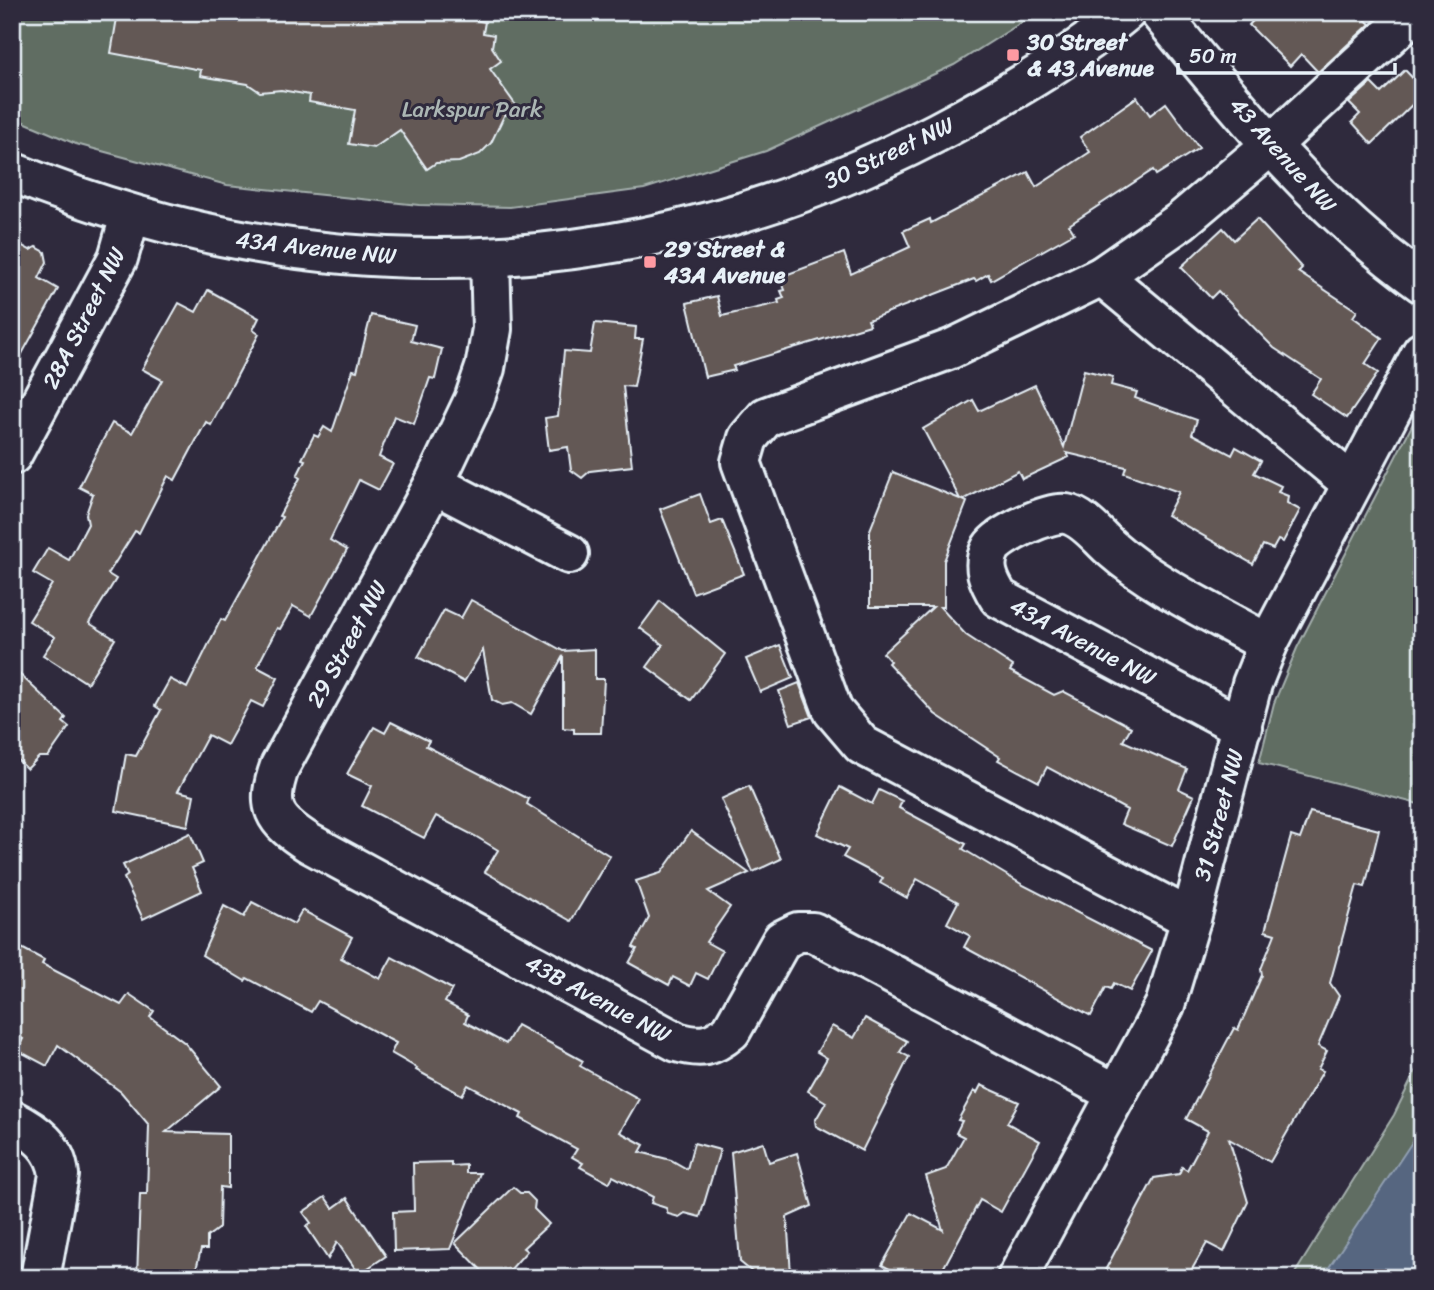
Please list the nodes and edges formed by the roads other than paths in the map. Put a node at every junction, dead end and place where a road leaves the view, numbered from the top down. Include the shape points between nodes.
1 (1126, 12) edge
2 (1159, 12) edge
3 (1415, 12) edge
4 (1422, 18) edge
5 (1270, 146) junction
6 (12, 172) edge
7 (130, 216) junction
8 (629, 240) joint
9 (490, 257) junction
10 (1102, 276) junction
11 (1422, 283) edge
12 (1422, 352) edge
13 (12, 455) edge
14 (1351, 483) junction
15 (434, 484) junction
16 (569, 554) dead end
17 (1268, 644) junction
18 (1242, 727) junction
19 (272, 807) joint
20 (1191, 919) junction
21 (1118, 1094) junction
22 (12, 1120) edge
23 (40, 1278) edge
24 (1017, 1278) edge

1 - 8 street, 30 Street NW via 985,106 887,156 786,200
2 - 5 street, 43 Avenue NW
3 - 4 street
3 - 5 street
5 - 10 street via 1181,221
5 - 11 street, 43 Avenue NW via 1349,226
6 - 7 street, 43A Avenue NW
7 - 9 street, 43A Avenue NW via 302,251
7 - 13 street, 28A Street NW via 118,258
8 - 9 street, 43A Avenue NW
9 - 15 street, 29 Street NW via 492,329 485,368
10 - 14 street
10 - 20 street via 951,349 766,417 748,438 741,461 834,710 862,745
12 - 14 street, 31 Street NW
14 - 17 street, 31 Street NW
15 - 16 street
15 - 19 street, 29 Street NW via 279,766
17 - 18 street, 31 Street NW
17 - 18 street, 43A Avenue NW via 1138,568 1069,514 1054,513 1009,534 994,544 987,556 986,568 999,598
18 - 20 street, 31 Street NW
19 - 21 street, 43B Avenue NW via 279,821 309,843 677,1042 706,1047 718,1042 731,1031 782,940 798,932 813,932
20 - 21 street, 31 Street NW via 1165,1005
21 - 24 street, 31 Street NW
22 - 23 street via 47,1144 59,1175

